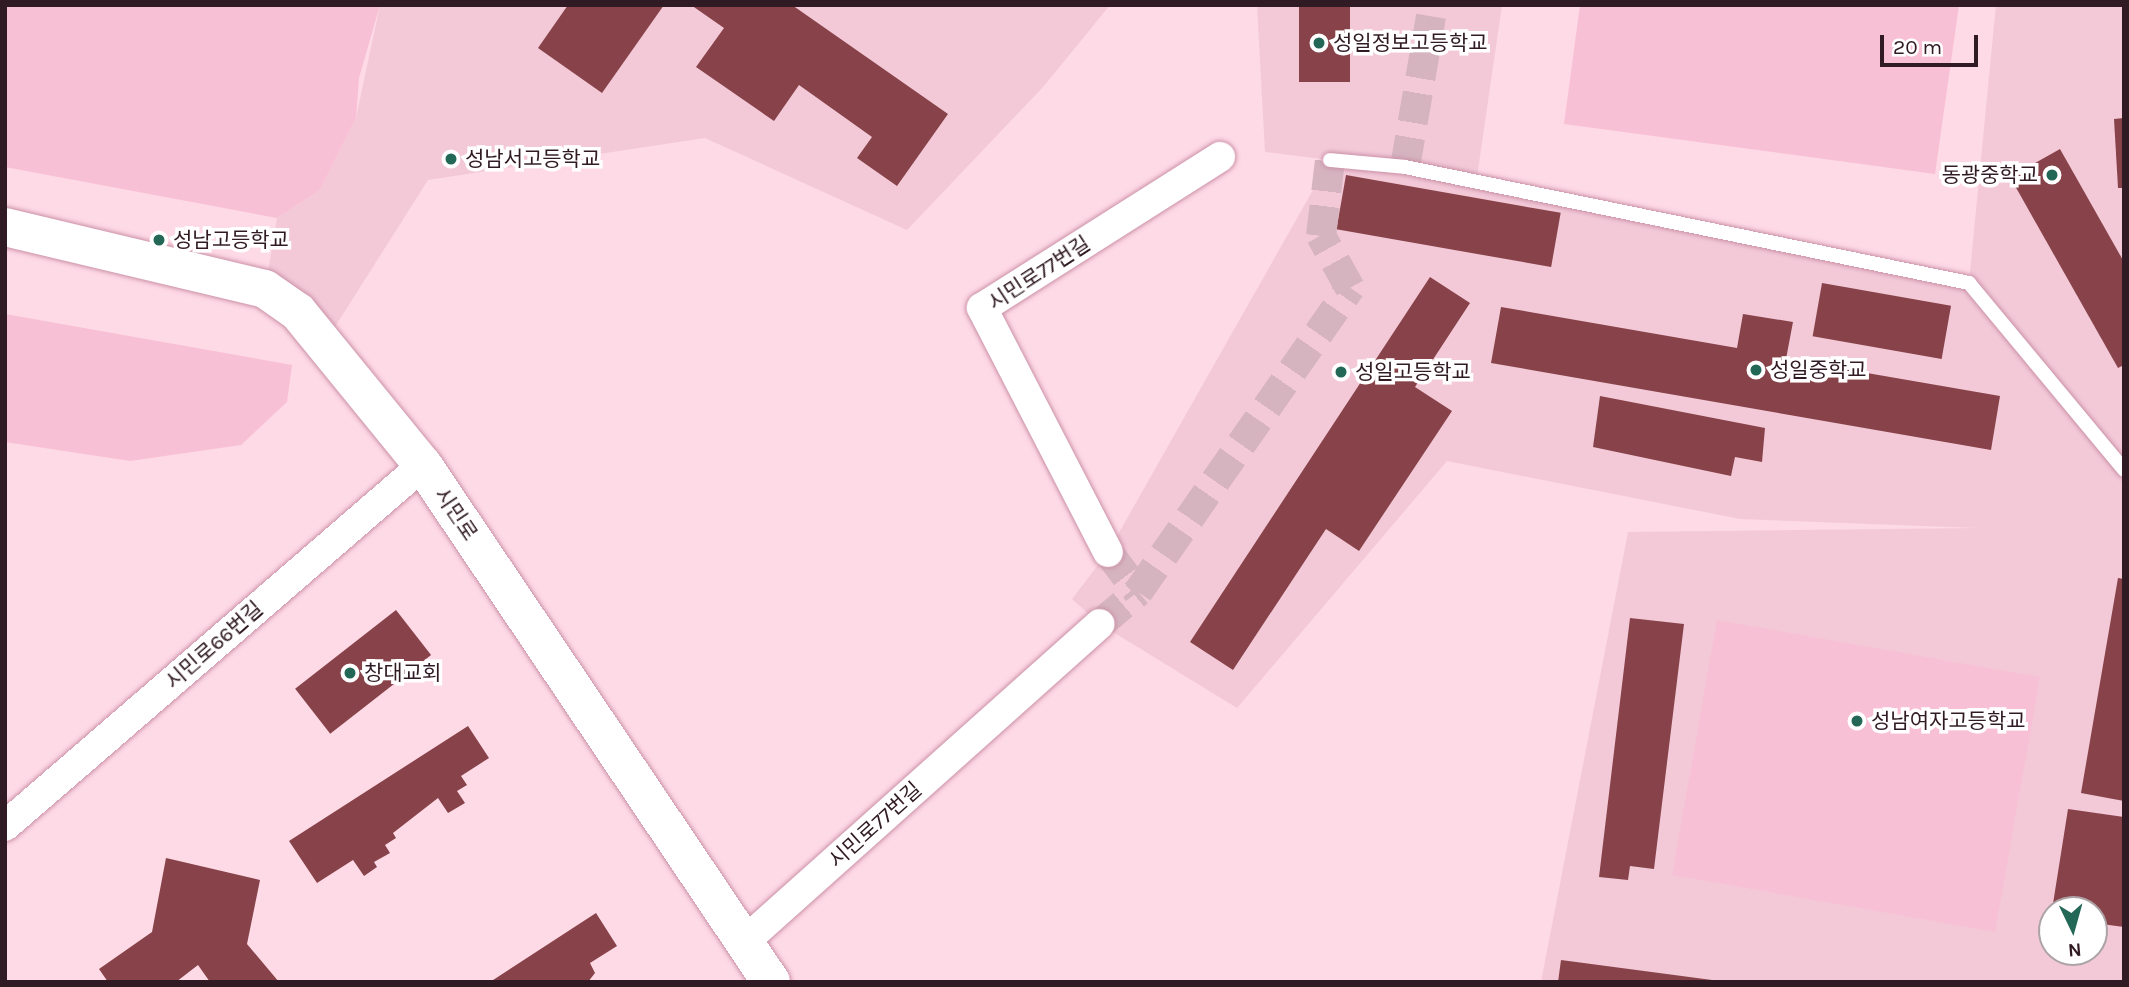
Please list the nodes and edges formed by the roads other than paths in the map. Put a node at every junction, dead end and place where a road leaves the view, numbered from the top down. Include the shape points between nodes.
1 (1220, 157) dead end
2 (1330, 160) dead end
3 (5, 227) edge
4 (423, 465) junction
5 (2124, 471) edge
6 (1108, 552) tunnel mouth
7 (1100, 624) tunnel mouth
8 (5, 826) edge
9 (744, 942) junction
10 (771, 982) edge

1 - 6 street, 시민로77번길 via 982,308
2 - 5 lane via 1405,167 1969,283
3 - 4 main road, 시민로 via 265,289 326,341
4 - 8 street, 시민로66번길
4 - 9 main road, 시민로
7 - 9 street, 시민로77번길
9 - 10 main road, 시민로

